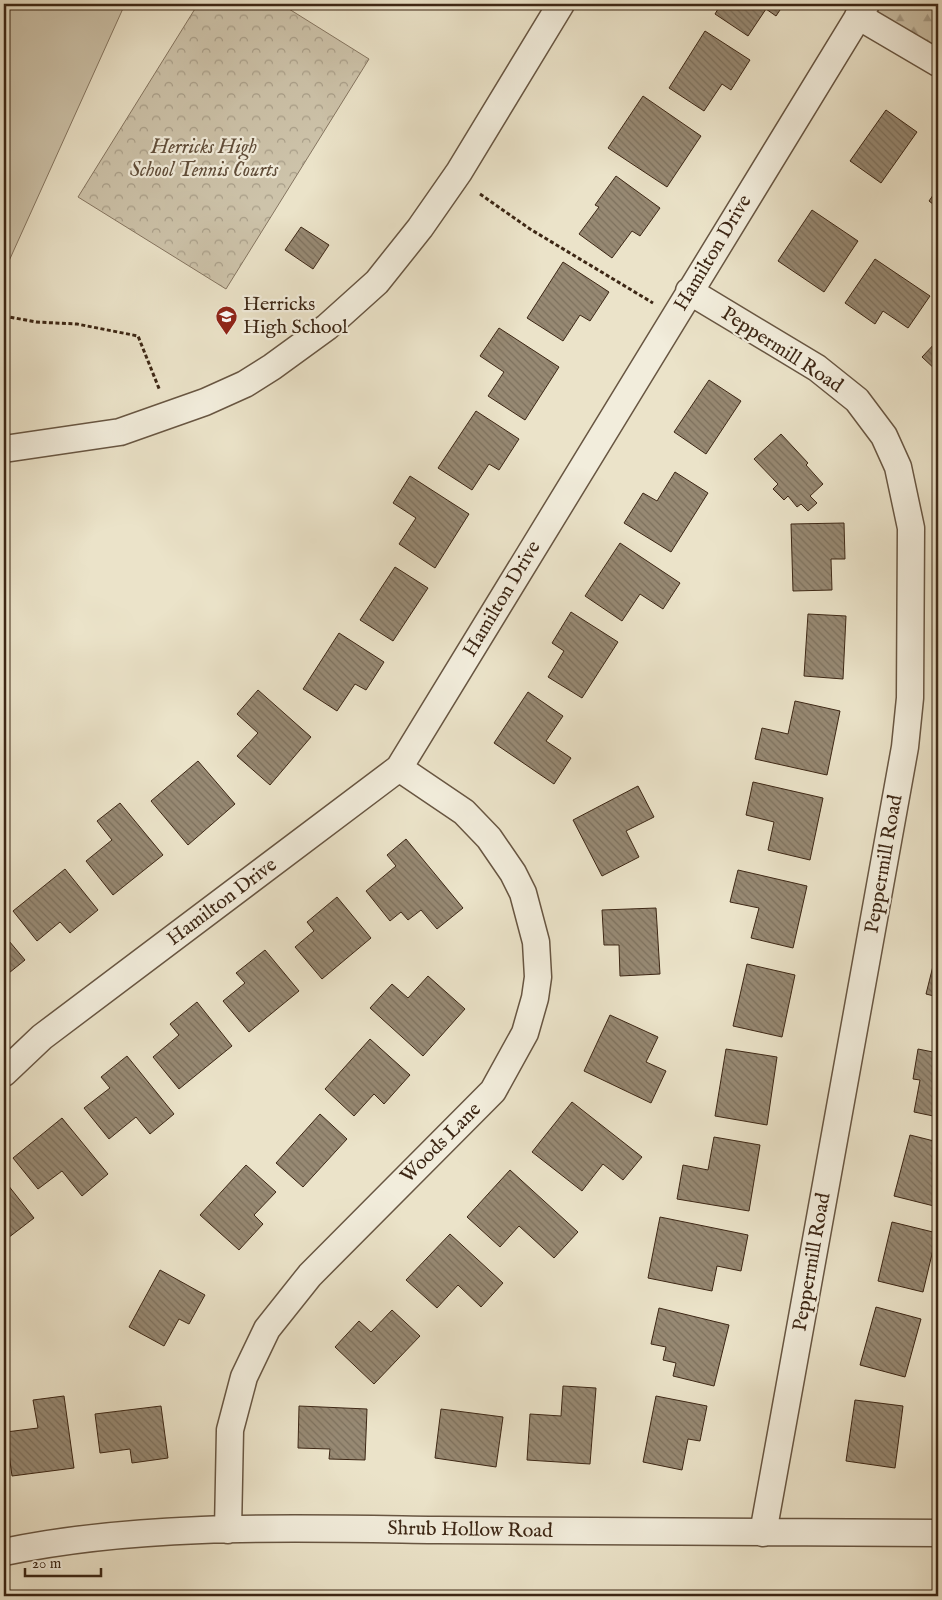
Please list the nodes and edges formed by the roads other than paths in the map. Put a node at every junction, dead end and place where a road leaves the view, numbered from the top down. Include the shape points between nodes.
1 (561, 4) edge
2 (862, 10) edge
3 (938, 63) edge
4 (689, 291) junction
5 (4, 449) edge
6 (399, 768) junction
7 (4, 1073) edge
8 (228, 1530) junction
9 (763, 1532) junction
10 (938, 1533) edge
11 (4, 1552) edge

1 - 5 street via 459,172 404,249 377,282 327,327 272,368 229,391 170,415 120,432
2 - 3 street
2 - 4 street, Hamilton Drive
4 - 6 street, Hamilton Drive
4 - 9 street, Peppermill Road via 818,368 857,400 884,436 898,467 911,528 910,698 905,747
6 - 7 street, Hamilton Drive via 42,1038
6 - 8 street, Woods Lane via 464,812 489,838 513,873 523,893 536,942 538,977 535,998 525,1032 493,1090 310,1274 267,1329 244,1377 230,1430
8 - 9 street, Shrub Hollow Road
8 - 11 street, Shrub Hollow Road via 95,1538
9 - 10 street, Shrub Hollow Road

